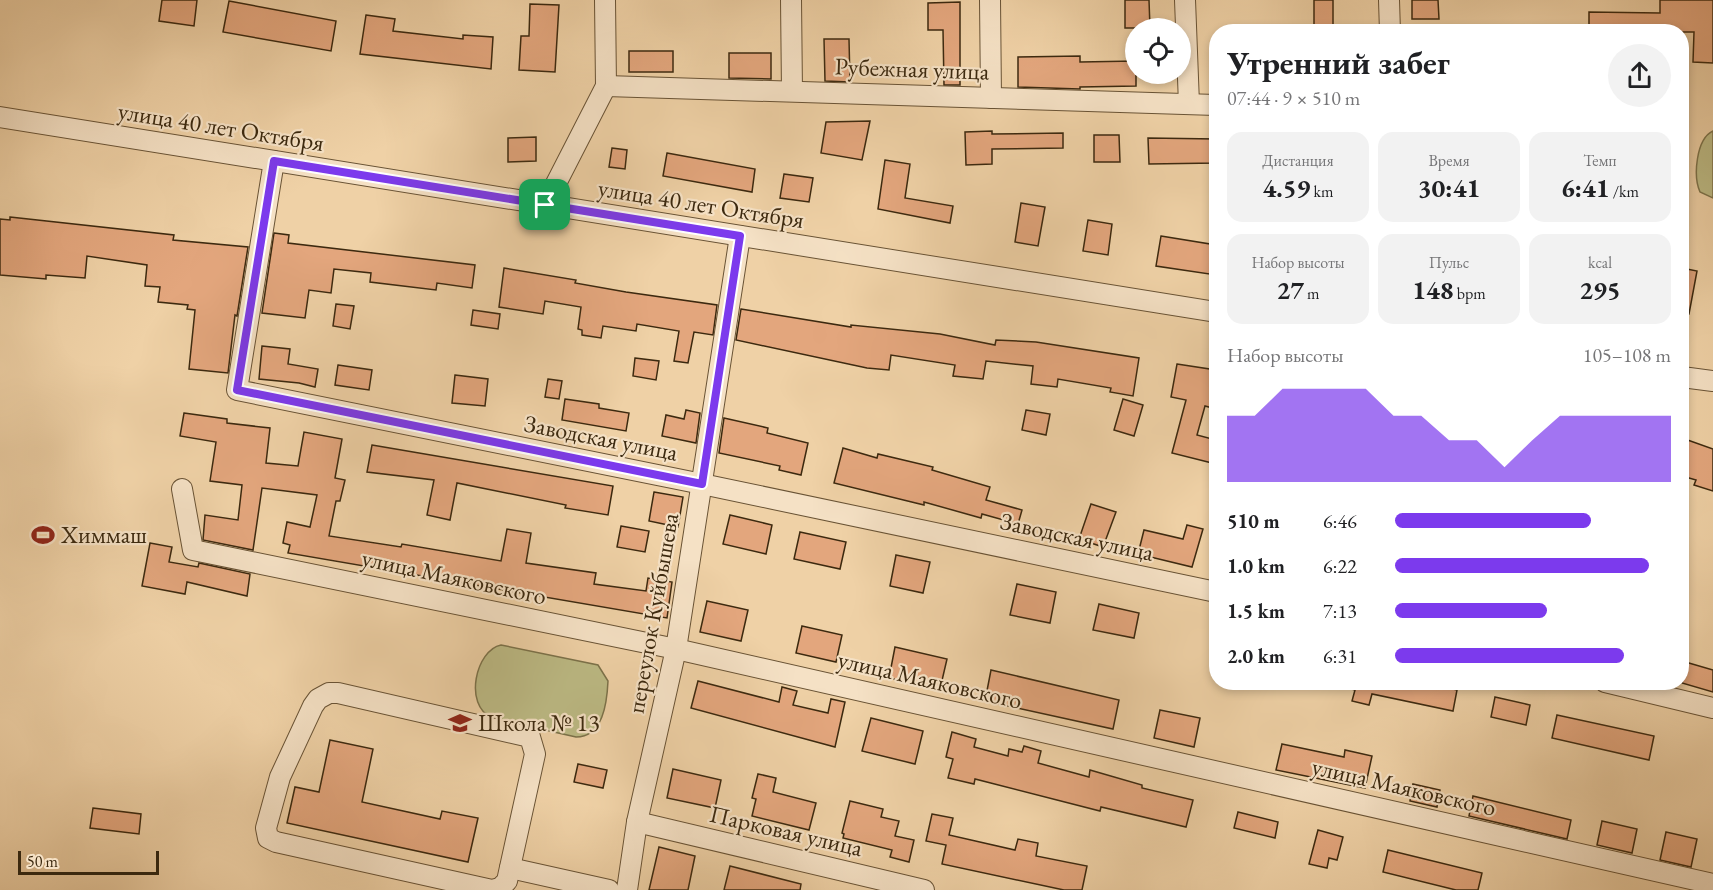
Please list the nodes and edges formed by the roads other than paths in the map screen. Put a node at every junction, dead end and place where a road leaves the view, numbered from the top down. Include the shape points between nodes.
1 (605, 0) edge
2 (791, 0) edge
3 (990, 0) edge
4 (1185, 0) edge
5 (1389, 0) edge
6 (1390, 24) edge
7 (606, 86) junction
8 (792, 91) junction
9 (991, 98) junction
10 (1189, 105) junction
11 (1209, 105) edge
12 (0, 117) edge
13 (274, 161) junction
14 (545, 205) junction
15 (740, 236) junction
16 (1209, 311) edge
17 (1689, 378) edge
18 (1713, 381) edge
19 (702, 484) junction
20 (182, 489) dead end
21 (1209, 591) edge
22 (676, 649) junction
23 (1638, 690) edge
24 (1713, 708) edge
25 (637, 822) junction
26 (510, 868) junction
27 (1713, 884) edge
28 (609, 890) edge
29 (627, 890) edge
30 (924, 890) edge

1 - 7 street
2 - 8 street
3 - 9 street
4 - 10 street
5 - 6 street
7 - 8 street, Рубежная улица
7 - 14 street
8 - 9 street, Рубежная улица
9 - 10 street, Рубежная улица
10 - 11 street, Рубежная улица
12 - 13 street, улица 40 лет Октября
13 - 14 street, улица 40 лет Октября
13 - 19 street, Заводская улица via 237,390
14 - 15 street, улица 40 лет Октября
15 - 16 street, улица 40 лет Октября
15 - 19 street, переулок Куйбышева
17 - 18 street
19 - 21 street, Заводская улица
19 - 22 street, переулок Куйбышева
20 - 22 street, улица Маяковского via 193,550
22 - 25 street, переулок Куйбышева
22 - 27 street, улица Маяковского
23 - 24 street
25 - 29 street, переулок Куйбышева
25 - 30 street, Парковая улица
26 - 26 street via 505,884 492,890 271,841 266,828 272,797 318,699 338,693 530,737 535,754
26 - 28 street

